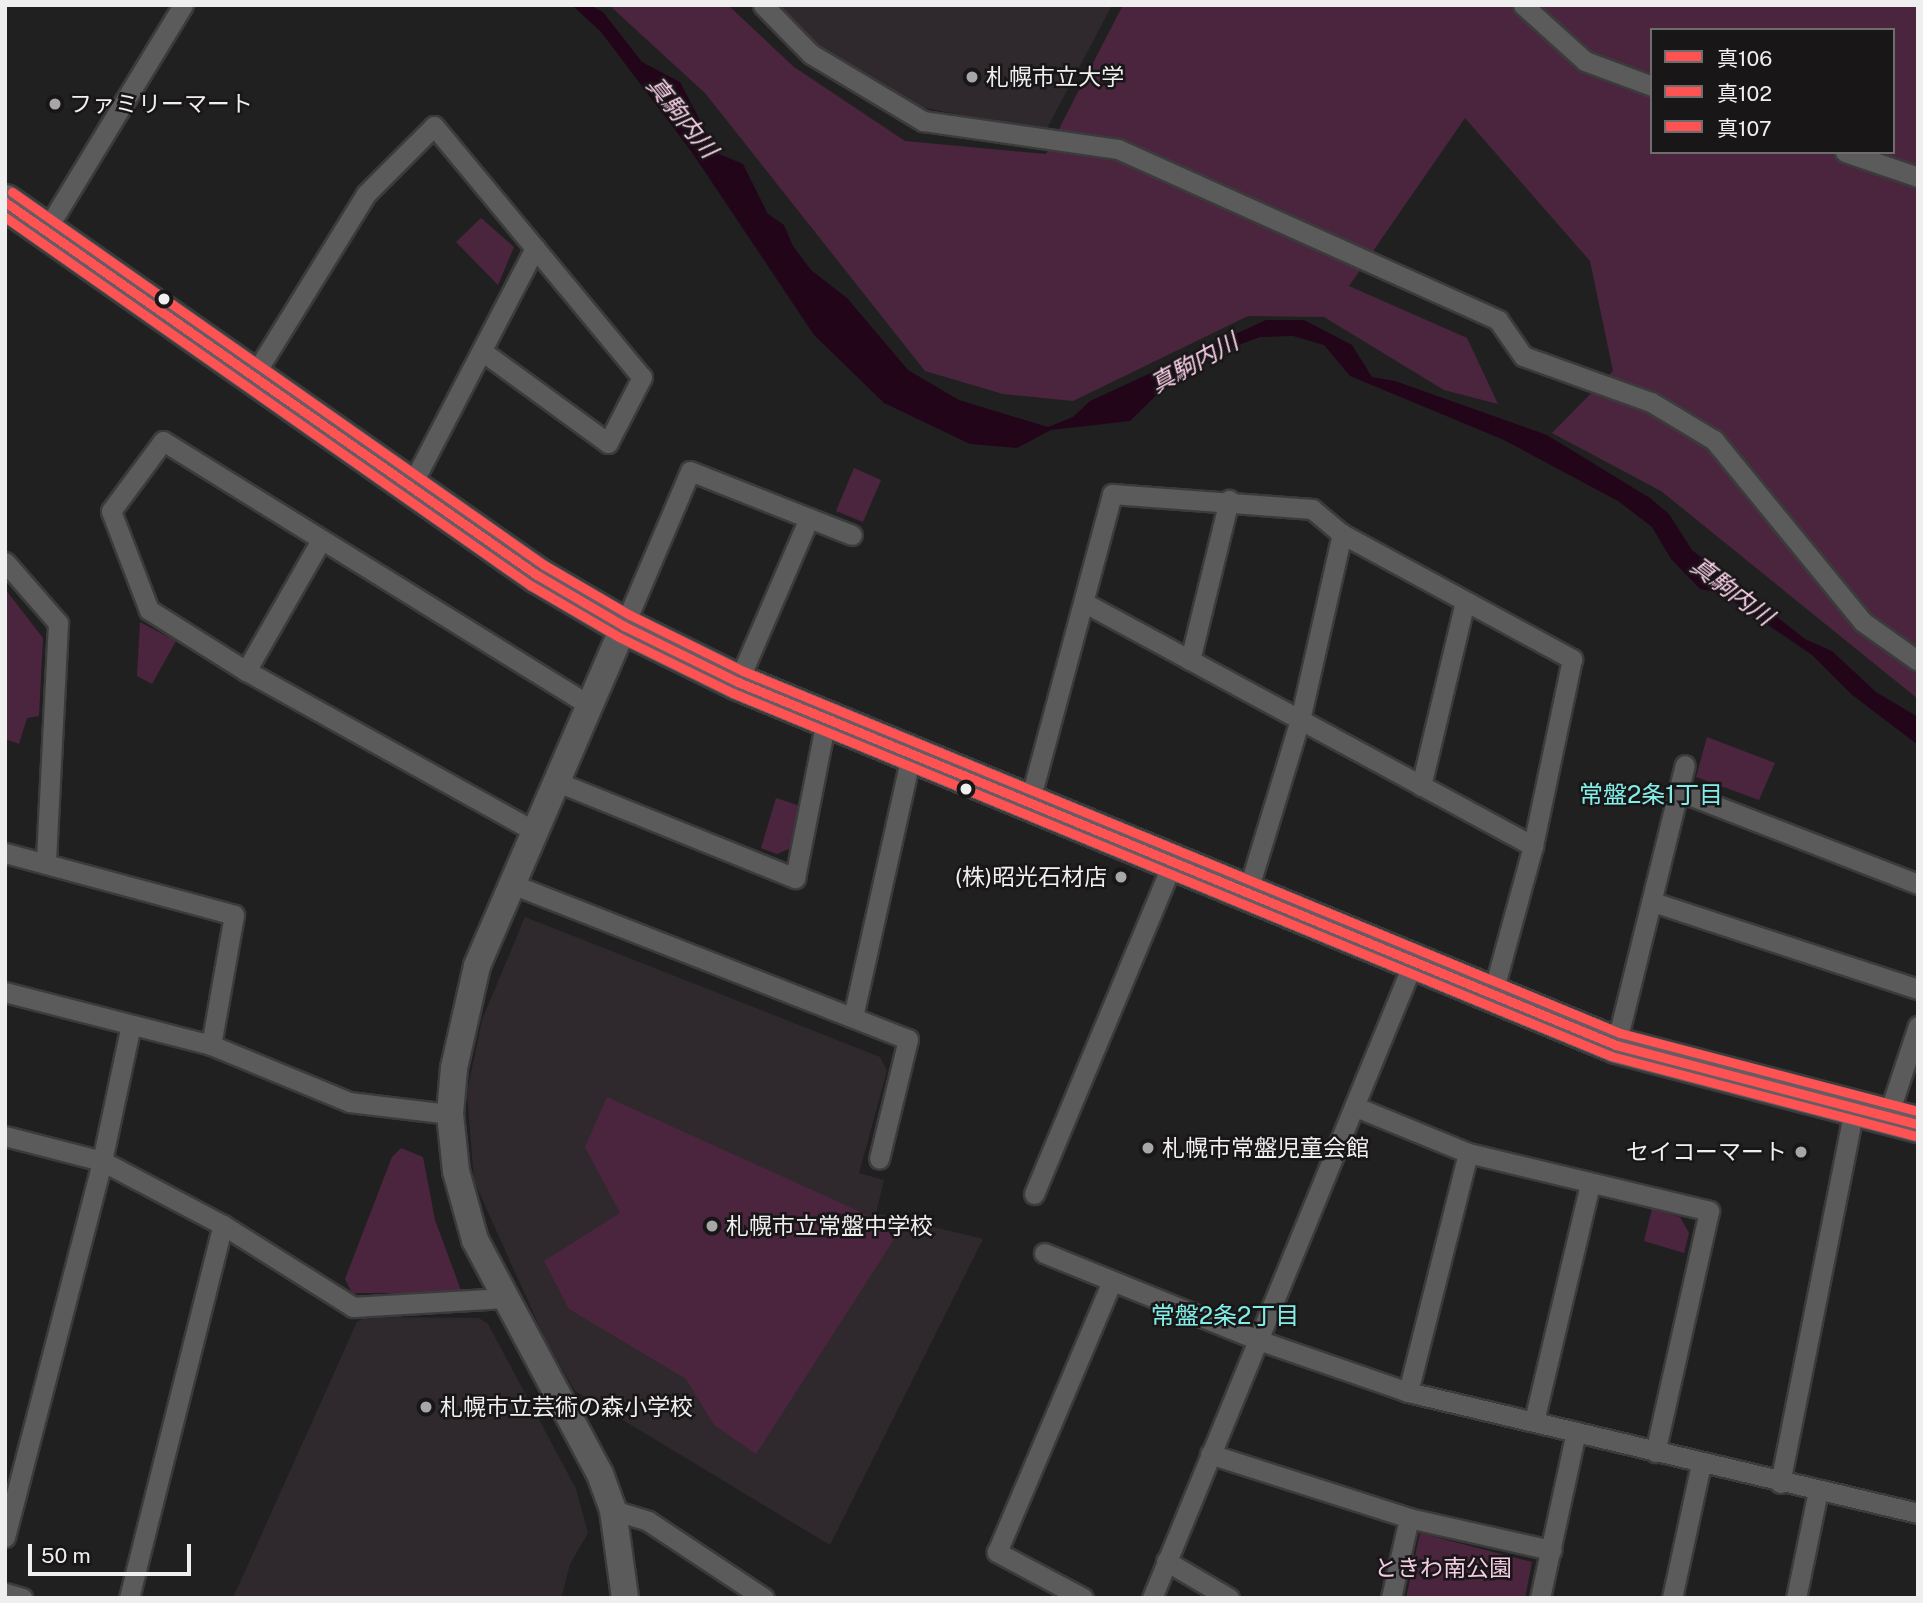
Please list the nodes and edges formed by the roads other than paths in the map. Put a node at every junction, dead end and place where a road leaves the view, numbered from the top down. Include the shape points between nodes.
1 (183, 5) edge
2 (763, 5) edge
3 (1537, 10) edge
4 (1650, 85) edge
5 (1851, 154) edge
6 (1918, 177) edge
7 (5, 202) edge
8 (45, 232) junction
9 (535, 248) junction
10 (482, 351) junction
11 (253, 376) junction
12 (411, 488) junction
13 (1229, 500) junction
14 (809, 518) junction
15 (1342, 534) junction
16 (852, 535) dead end
17 (320, 542) junction
18 (5, 562) edge
19 (1465, 601) junction
20 (1085, 603) junction
21 (624, 626) junction
22 (1190, 660) junction
23 (1918, 662) edge
24 (246, 671) junction
25 (738, 682) junction
26 (589, 705) junction
27 (826, 720) junction
28 (1300, 720) junction
29 (911, 755) junction
30 (1685, 765) dead end
31 (555, 781) junction
32 (1421, 786) junction
33 (1678, 791) junction
34 (1029, 804) junction
35 (534, 831) junction
36 (1533, 846) junction
37 (5, 853) edge
38 (46, 864) junction
39 (1172, 864) junction
40 (512, 884) junction
41 (1918, 884) edge
42 (1247, 894) junction
43 (1653, 902) junction
44 (1413, 963) junction
45 (1918, 989) edge
46 (5, 992) edge
47 (1492, 996) junction
48 (853, 1017) junction
49 (131, 1025) junction
50 (1918, 1026) edge
51 (211, 1045) junction
52 (1616, 1045) junction
53 (1356, 1107) junction
54 (1854, 1108) junction
55 (450, 1114) junction
56 (1903, 1120) edge
57 (5, 1136) edge
58 (1468, 1153) junction
59 (879, 1159) dead end
60 (102, 1161) junction
61 (1590, 1184) junction
62 (1034, 1194) dead end
63 (223, 1226) junction
64 (1044, 1253) dead end
65 (1112, 1281) junction
66 (504, 1298) junction
67 (1258, 1340) junction
68 (1408, 1392) junction
69 (1534, 1420) junction
70 (1576, 1432) junction
71 (1655, 1452) junction
72 (1210, 1454) junction
73 (1701, 1464) junction
74 (1780, 1483) junction
75 (1818, 1491) junction
76 (613, 1510) junction
77 (1918, 1513) edge
78 (1409, 1518) junction
79 (5, 1537) edge
80 (1550, 1550) junction
81 (1166, 1561) junction
82 (5, 1593) edge
83 (758, 1596) edge
84 (22, 1598) edge
85 (129, 1598) edge
86 (625, 1598) edge
87 (1083, 1598) edge
88 (1152, 1598) edge
89 (1229, 1598) edge
90 (1391, 1598) edge
91 (1540, 1598) edge
92 (1672, 1598) edge
93 (1796, 1598) edge

1 - 8 street
2 - 23 street via 811,54 923,121 1118,149 1498,320 1523,356 1651,402 1714,439 1863,622
3 - 4 street via 1585,61
5 - 6 street
7 - 8 highway
8 - 11 highway
9 - 10 street
9 - 10 street via 642,377 608,443
9 - 11 street via 434,125 366,194
10 - 12 street
11 - 12 highway
12 - 21 highway via 537,575
13 - 15 street via 1312,509
13 - 20 street via 1112,494
13 - 22 street
14 - 16 street
14 - 21 street via 690,471
14 - 25 street
15 - 19 street
15 - 28 street
17 - 24 street
17 - 24 street via 163,441 111,511 149,610
17 - 26 street
18 - 38 street via 58,623
19 - 32 street
19 - 36 street via 1572,659
20 - 22 street
20 - 34 street
21 - 25 highway
21 - 26 street
22 - 28 street
24 - 35 street
25 - 27 highway
26 - 31 street
27 - 29 highway
27 - 31 street via 795,878
28 - 32 street
28 - 42 street
29 - 34 highway
29 - 48 street
30 - 33 street
31 - 35 street
32 - 36 street
33 - 41 street
33 - 43 street
34 - 39 highway
35 - 40 street
36 - 47 street
37 - 38 street
38 - 51 street via 234,915
39 - 42 highway
39 - 62 street
40 - 48 street
40 - 55 street via 477,966 454,1068
42 - 44 highway
43 - 45 street
43 - 52 street
44 - 47 highway
44 - 53 street
46 - 49 street
47 - 52 highway
48 - 59 street via 908,1039
49 - 51 street
49 - 60 street
50 - 56 street
51 - 55 street via 349,1102
52 - 54 highway
53 - 58 street
53 - 67 street
54 - 56 highway
54 - 74 street
55 - 66 street via 456,1171 475,1240
57 - 60 street
58 - 61 street
58 - 68 street
60 - 63 street
60 - 79 street
61 - 69 street
61 - 71 street via 1709,1211
63 - 66 street via 353,1307
63 - 85 street
64 - 65 street
65 - 67 street
65 - 87 street via 997,1552
66 - 76 street via 573,1417
67 - 68 street
67 - 72 street
68 - 69 street
69 - 70 street
70 - 71 street
70 - 80 street
71 - 73 street
72 - 78 street
72 - 81 street
73 - 74 street
73 - 92 street
74 - 75 street
75 - 77 street
75 - 93 street
76 - 83 street via 648,1521
76 - 86 street
78 - 80 street
78 - 90 street
80 - 91 street
81 - 88 street
81 - 89 street
82 - 84 street

